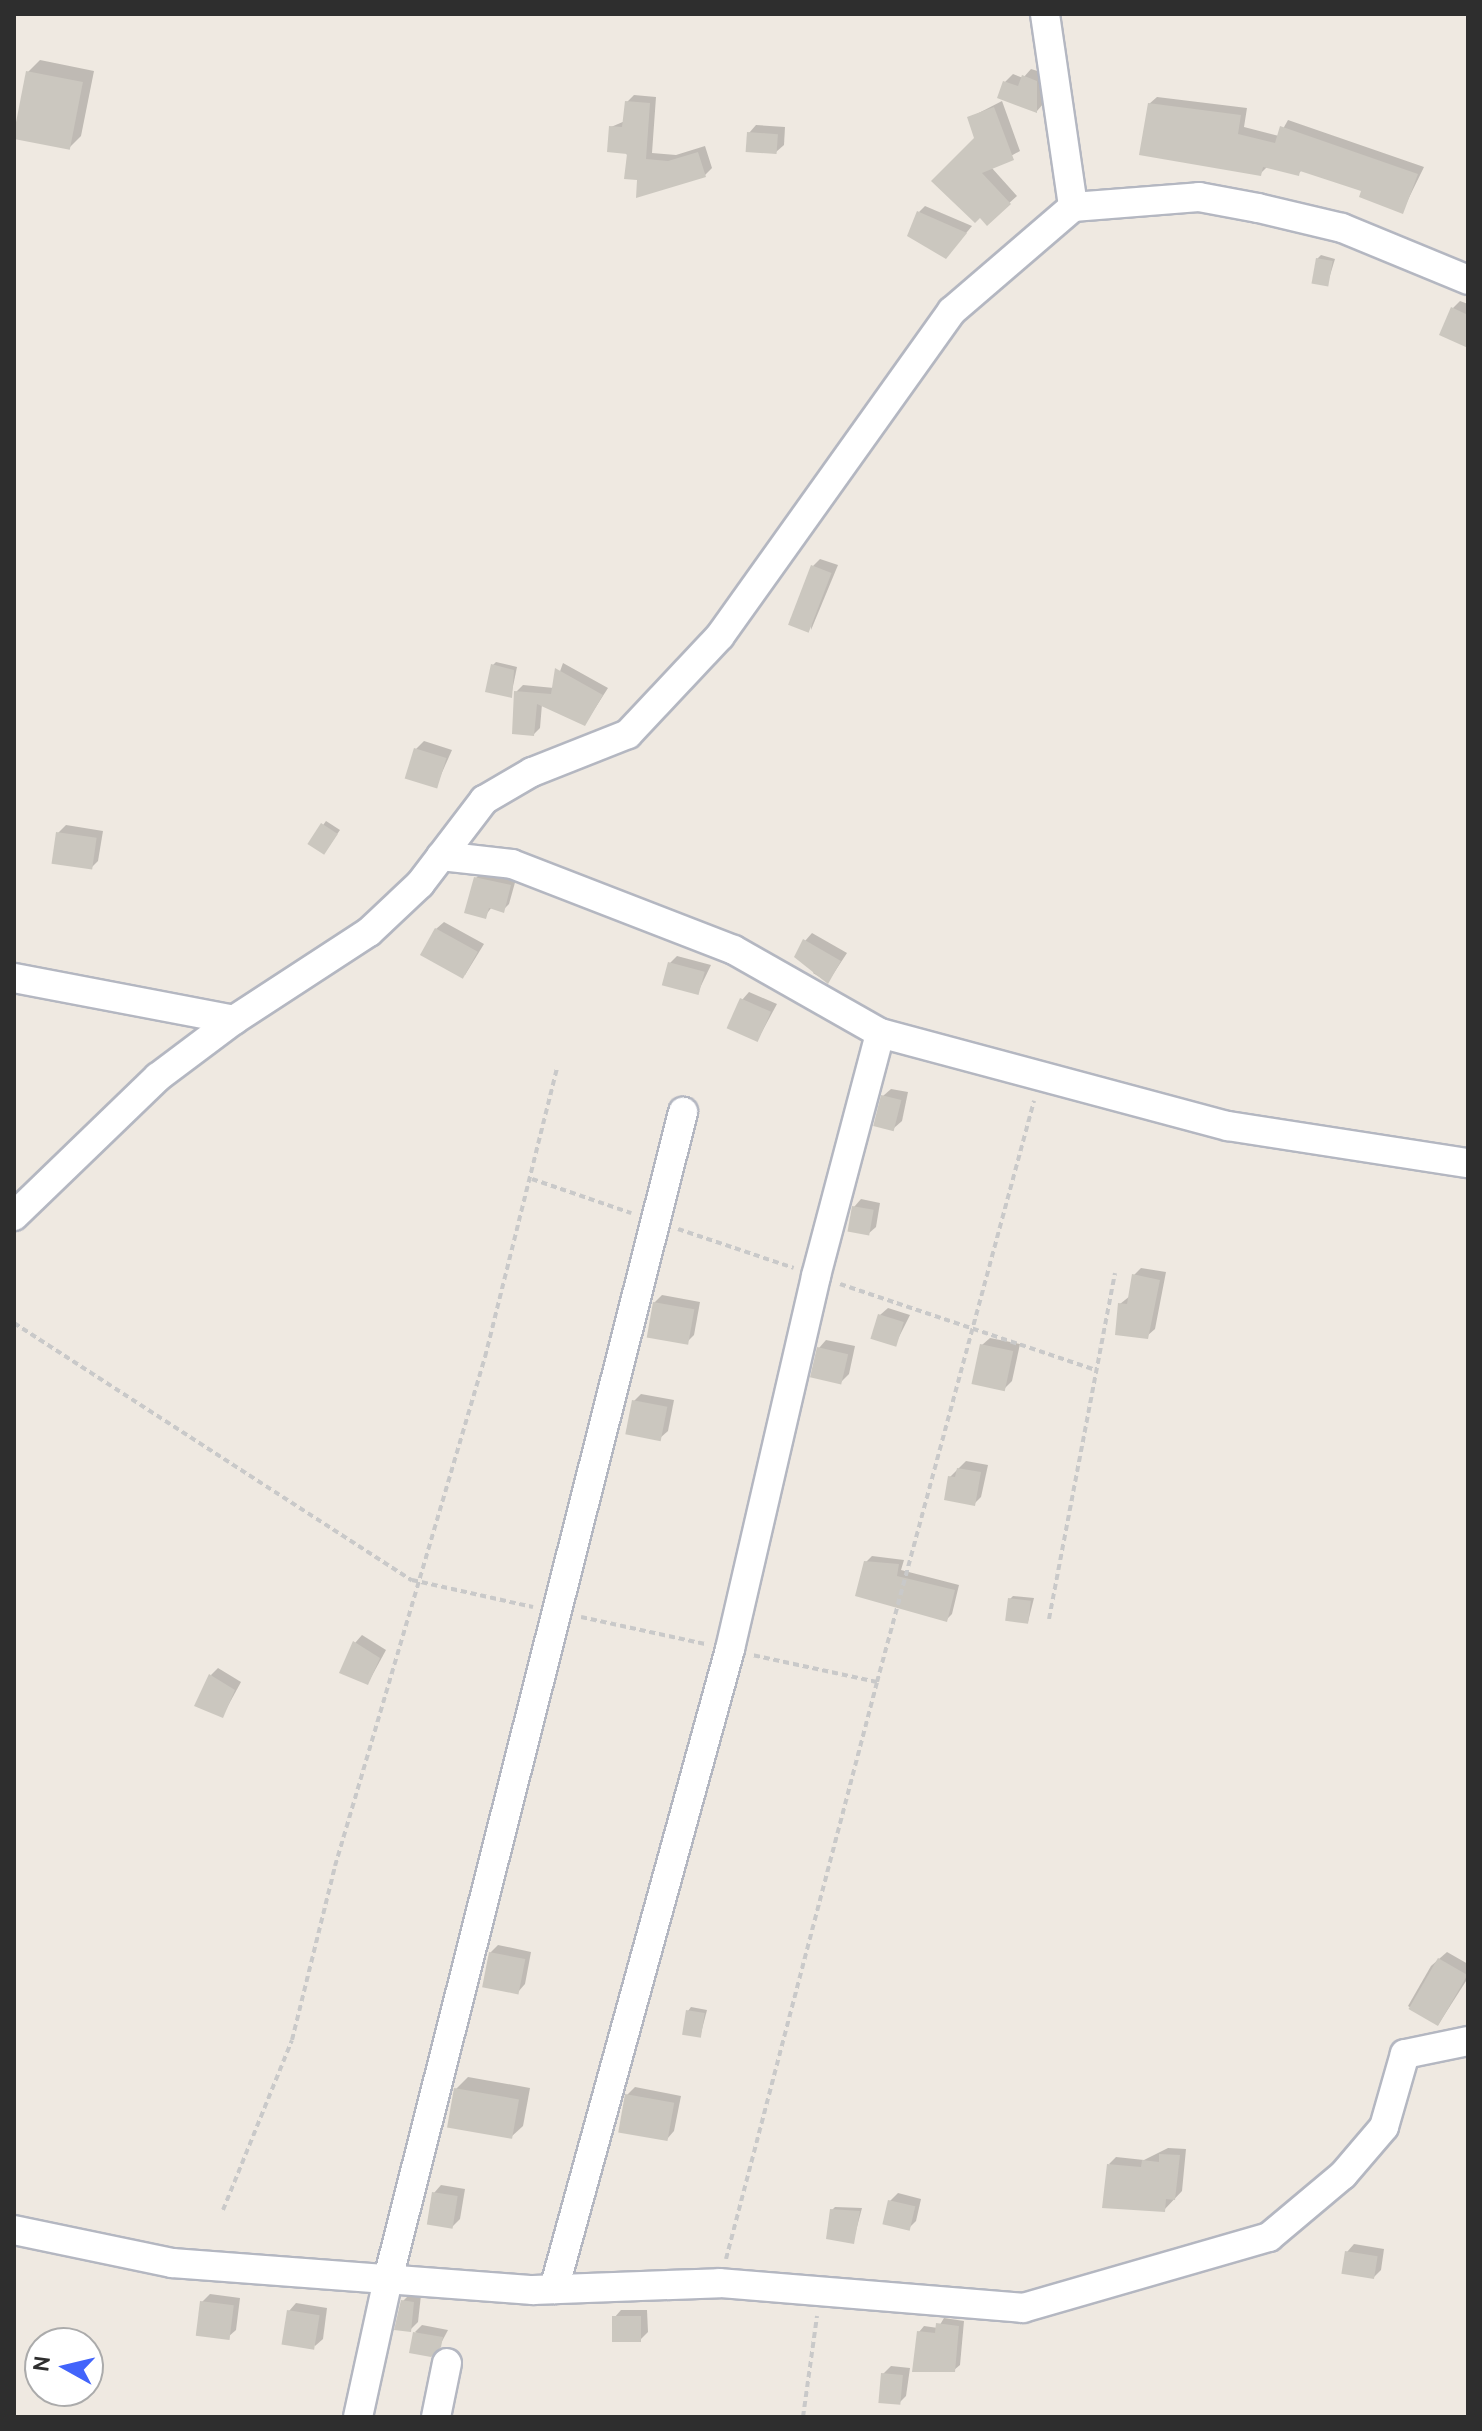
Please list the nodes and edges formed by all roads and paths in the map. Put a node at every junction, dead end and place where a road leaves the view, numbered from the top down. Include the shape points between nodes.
1 (1045, 14) edge
2 (1073, 207) junction
3 (1468, 280) edge
4 (441, 856) junction
5 (14, 978) edge
6 (234, 1020) junction
7 (880, 1033) junction
8 (557, 1068) dead end
9 (1040, 1078) junction
10 (683, 1112) dead end
11 (1468, 1163) edge
12 (14, 1216) edge
13 (1115, 1273) dead end
14 (14, 1323) edge
15 (419, 1582) junction
16 (558, 1612) junction
17 (1049, 1619) dead end
18 (730, 1649) junction
19 (877, 1682) junction
20 (1468, 2041) edge
21 (223, 2210) dead end
22 (14, 2230) edge
23 (388, 2279) junction
24 (720, 2283) junction
25 (554, 2289) junction
26 (820, 2291) junction
27 (447, 2363) dead end
28 (358, 2417) edge
29 (436, 2417) edge
30 (803, 2417) edge

1 - 2 street
2 - 3 street via 1199,197 1342,228
2 - 4 street via 952,311 720,636 628,734 532,772 484,800
4 - 6 street via 369,932
4 - 7 street via 512,864 734,950
5 - 6 street
6 - 12 street via 158,1077
7 - 9 street
7 - 18 street via 816,1276
8 - 15 path via 489,1343
9 - 11 street via 1228,1126
9 - 19 path
10 - 16 street
13 - 17 path
14 - 15 path
15 - 16 path
15 - 21 path via 335,1866 292,2040
16 - 18 path
16 - 23 street
18 - 19 path
18 - 25 street
19 - 24 path
20 - 26 street via 1405,2054 1384,2127 1343,2175 1269,2237 1023,2308
22 - 23 street via 172,2263
23 - 25 street
23 - 28 street
24 - 25 street
24 - 26 street
26 - 30 path
27 - 29 street

